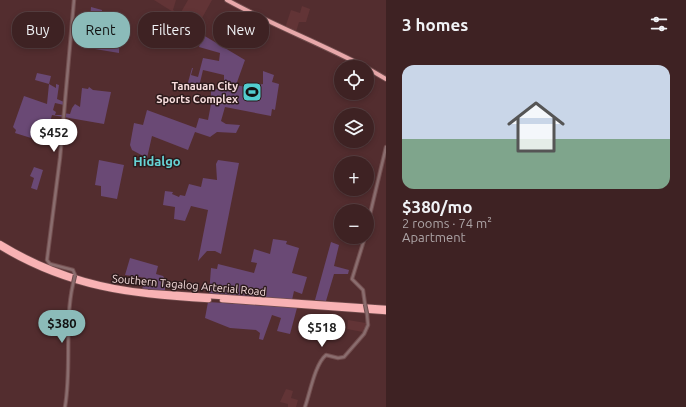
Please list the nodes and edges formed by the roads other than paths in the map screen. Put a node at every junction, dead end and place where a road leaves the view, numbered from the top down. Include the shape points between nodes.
1 (74, 0) edge
2 (227, 0) edge
3 (351, 60) edge
4 (374, 72) edge
5 (386, 79) edge
6 (386, 147) edge
7 (372, 204) edge
8 (0, 243) edge
9 (363, 244) edge
10 (0, 247) edge
11 (386, 308) edge
12 (386, 312) edge
13 (65, 407) edge
14 (305, 407) edge

1 - 13 street, bridge via 48,260 50,264 73,270 75,275 69,300
2 - 3 highway
4 - 5 highway
6 - 7 street
8 - 11 highway, Southern Tagalog Arterial Road via 50,269 76,279 116,288
9 - 14 street, bridge via 352,279 363,290 368,326 344,357 326,355 323,358
10 - 12 highway, Southern Tagalog Arterial Road via 36,267 63,278 120,292 159,297

